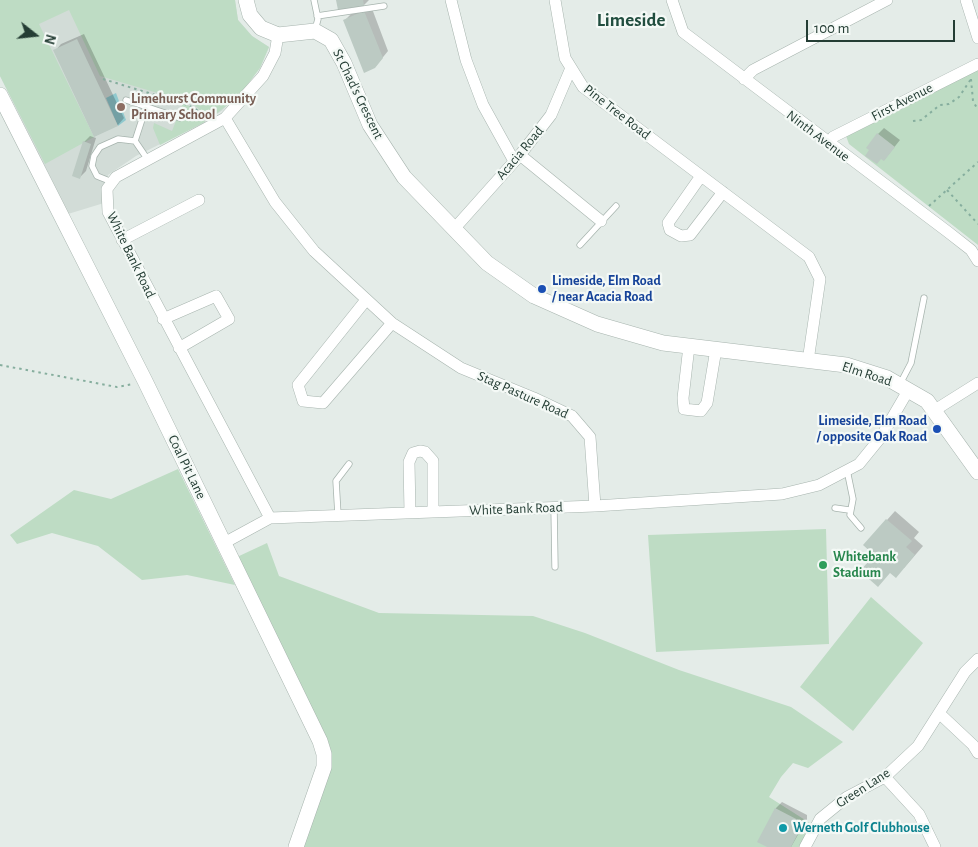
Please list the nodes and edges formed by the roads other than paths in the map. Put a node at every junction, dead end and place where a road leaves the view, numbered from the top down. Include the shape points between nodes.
1 (246, 0) edge
2 (314, 0) edge
3 (451, 0) edge
4 (555, 0) edge
5 (887, 0) edge
6 (966, 0) edge
7 (675, 1) edge
8 (384, 6) dead end
9 (318, 16) junction
10 (314, 32) junction
11 (278, 35) junction
12 (978, 38) edge
13 (978, 64) edge
14 (571, 68) junction
15 (744, 79) junction
16 (0, 95) edge
17 (126, 100) dead end
18 (146, 107) junction
19 (180, 118) dead end
20 (225, 118) junction
21 (135, 141) junction
22 (828, 144) junction
23 (517, 158) junction
24 (148, 160) junction
25 (701, 176) junction
26 (112, 182) junction
27 (723, 192) junction
28 (199, 200) dead end
29 (616, 206) dead end
30 (601, 221) junction
31 (454, 229) junction
32 (122, 240) junction
33 (580, 245) dead end
34 (978, 261) edge
35 (924, 298) dead end
36 (366, 300) junction
37 (163, 319) junction
38 (392, 323) junction
39 (690, 346) junction
40 (178, 348) junction
41 (716, 349) junction
42 (808, 361) junction
43 (978, 383) edge
44 (904, 387) junction
45 (935, 410) junction
46 (349, 464) dead end
47 (847, 470) junction
48 (978, 472) edge
49 (595, 506) junction
50 (554, 507) junction
51 (835, 508) dead end
52 (849, 510) junction
53 (433, 512) junction
54 (410, 513) junction
55 (338, 515) junction
56 (270, 518) junction
57 (861, 528) dead end
58 (224, 543) junction
59 (555, 567) dead end
60 (978, 659) edge
61 (940, 714) junction
62 (978, 753) edge
63 (885, 776) junction
64 (296, 847) edge
65 (805, 847) edge
66 (935, 847) edge

1 - 11 street via 250,15 261,28
2 - 9 lane
3 - 23 street via 466,60 483,106
4 - 14 street, Pine Tree Road via 565,58
5 - 15 street via 753,70
6 - 12 street
7 - 15 street, Ninth Avenue via 683,32
8 - 9 lane
9 - 10 lane
10 - 11 street
10 - 31 street, St Chad's Crescent via 331,40 370,126 404,177
11 - 20 street via 275,53 263,76
13 - 22 street, First Avenue via 969,74 833,137
14 - 23 street, Acacia Road via 551,115
14 - 25 street, Pine Tree Road via 583,88
15 - 22 street, Ninth Avenue
16 - 58 street, Coal Pit Lane
17 - 18 lane
18 - 19 lane
18 - 21 lane
20 - 24 street
20 - 36 street, Stag Pasture Road via 276,202 314,251
21 - 24 lane
21 - 26 lane via 118,139 100,147 94,156 92,166 97,176
22 - 34 street, Ninth Avenue via 971,250
23 - 30 street
23 - 31 street, Acacia Road
24 - 26 street
25 - 27 street, Pine Tree Road
25 - 27 street via 668,223 670,230 681,236 690,235
26 - 32 street, White Bank Road via 107,189 108,212
27 - 42 street, Pine Tree Road via 809,257 820,279
28 - 32 street
29 - 30 lane
30 - 33 lane
31 - 39 street, Elm Road via 487,262 534,296 597,324 663,343
32 - 37 street, White Bank Road
35 - 44 lane
36 - 38 street, Stag Pasture Road
36 - 38 street via 298,385 303,401 323,404
37 - 40 street, White Bank Road
37 - 40 street via 216,296 229,319
38 - 49 street, Stag Pasture Road via 462,368 572,416 590,437
39 - 41 street, Elm Road
39 - 41 street via 684,409 701,411 707,403
40 - 56 street, White Bank Road
41 - 42 street, Elm Road
42 - 44 street, Elm Road via 846,366
43 - 45 street
44 - 45 street, Elm Road
44 - 47 street, White Bank Road via 881,437 859,464
45 - 48 street, Elm Road
46 - 55 lane via 336,481
47 - 49 street, White Bank Road via 819,485 782,494
47 - 52 lane via 852,499
49 - 50 street, White Bank Road
50 - 53 street, White Bank Road
50 - 59 lane
51 - 52 lane
52 - 57 lane
53 - 54 street, White Bank Road
53 - 54 street via 433,461 420,451 413,453 409,462
54 - 55 street, White Bank Road
55 - 56 street, White Bank Road
56 - 58 street
58 - 64 street, Coal Pit Lane via 324,754 324,767
60 - 61 street, Green Lane via 965,672
61 - 62 street
61 - 63 street, Green Lane via 918,746
63 - 65 street, Green Lane via 847,797 820,819
63 - 66 street via 918,814

